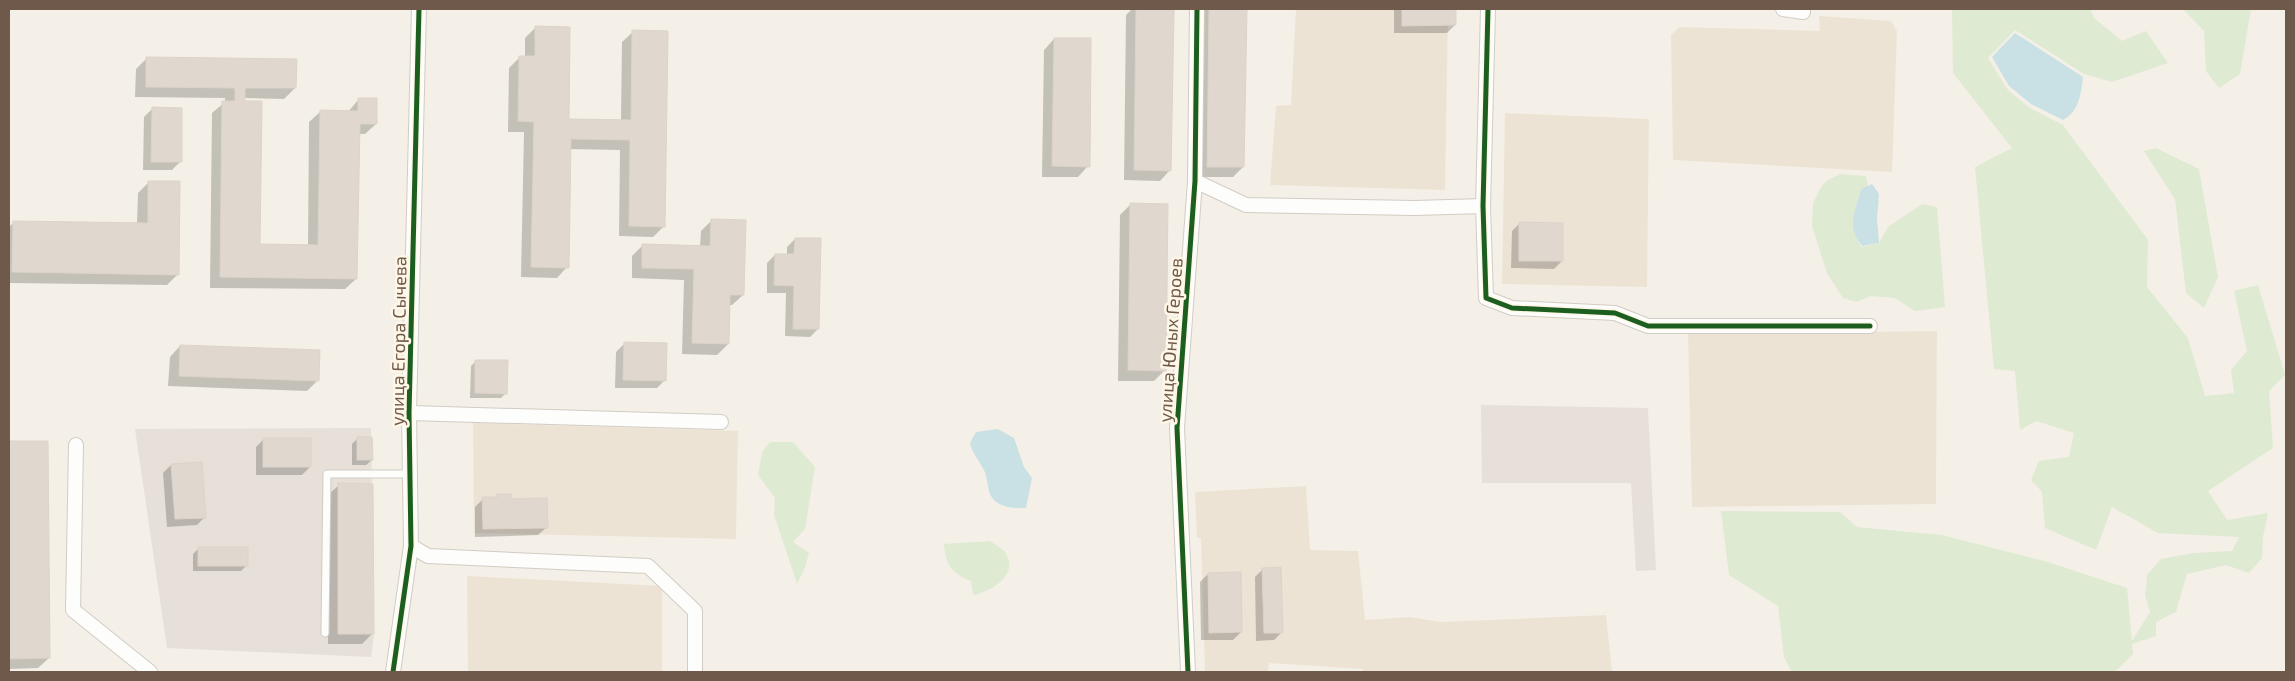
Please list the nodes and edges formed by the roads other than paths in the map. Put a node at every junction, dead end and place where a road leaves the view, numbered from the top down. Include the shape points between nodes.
1 (419, 9) edge
2 (1197, 9) edge
3 (1488, 9) edge
4 (1783, 9) edge
5 (1803, 12) dead end
6 (1195, 182) junction
7 (1484, 206) junction
8 (1870, 326) dead end
9 (409, 413) junction
10 (721, 422) dead end
11 (76, 445) dead end
12 (409, 474) junction
13 (411, 546) junction
14 (325, 632) dead end
15 (150, 672) edge
16 (393, 672) edge
17 (695, 672) edge
18 (1188, 672) edge

1 - 9 street, улица Егора Сычева
2 - 6 street, улица Юных Героев
3 - 7 street
4 - 5 street
6 - 7 street via 1246,205
6 - 18 street, улица Юных Героев via 1177,428
7 - 8 street via 1486,298 1512,308 1615,313 1648,326
9 - 10 street
9 - 12 street, улица Егора Сычева
11 - 15 street via 73,610
12 - 13 street, улица Егора Сычева
12 - 14 lane via 327,474
13 - 16 street, улица Егора Сычева
13 - 17 street via 428,556 648,566 695,611

